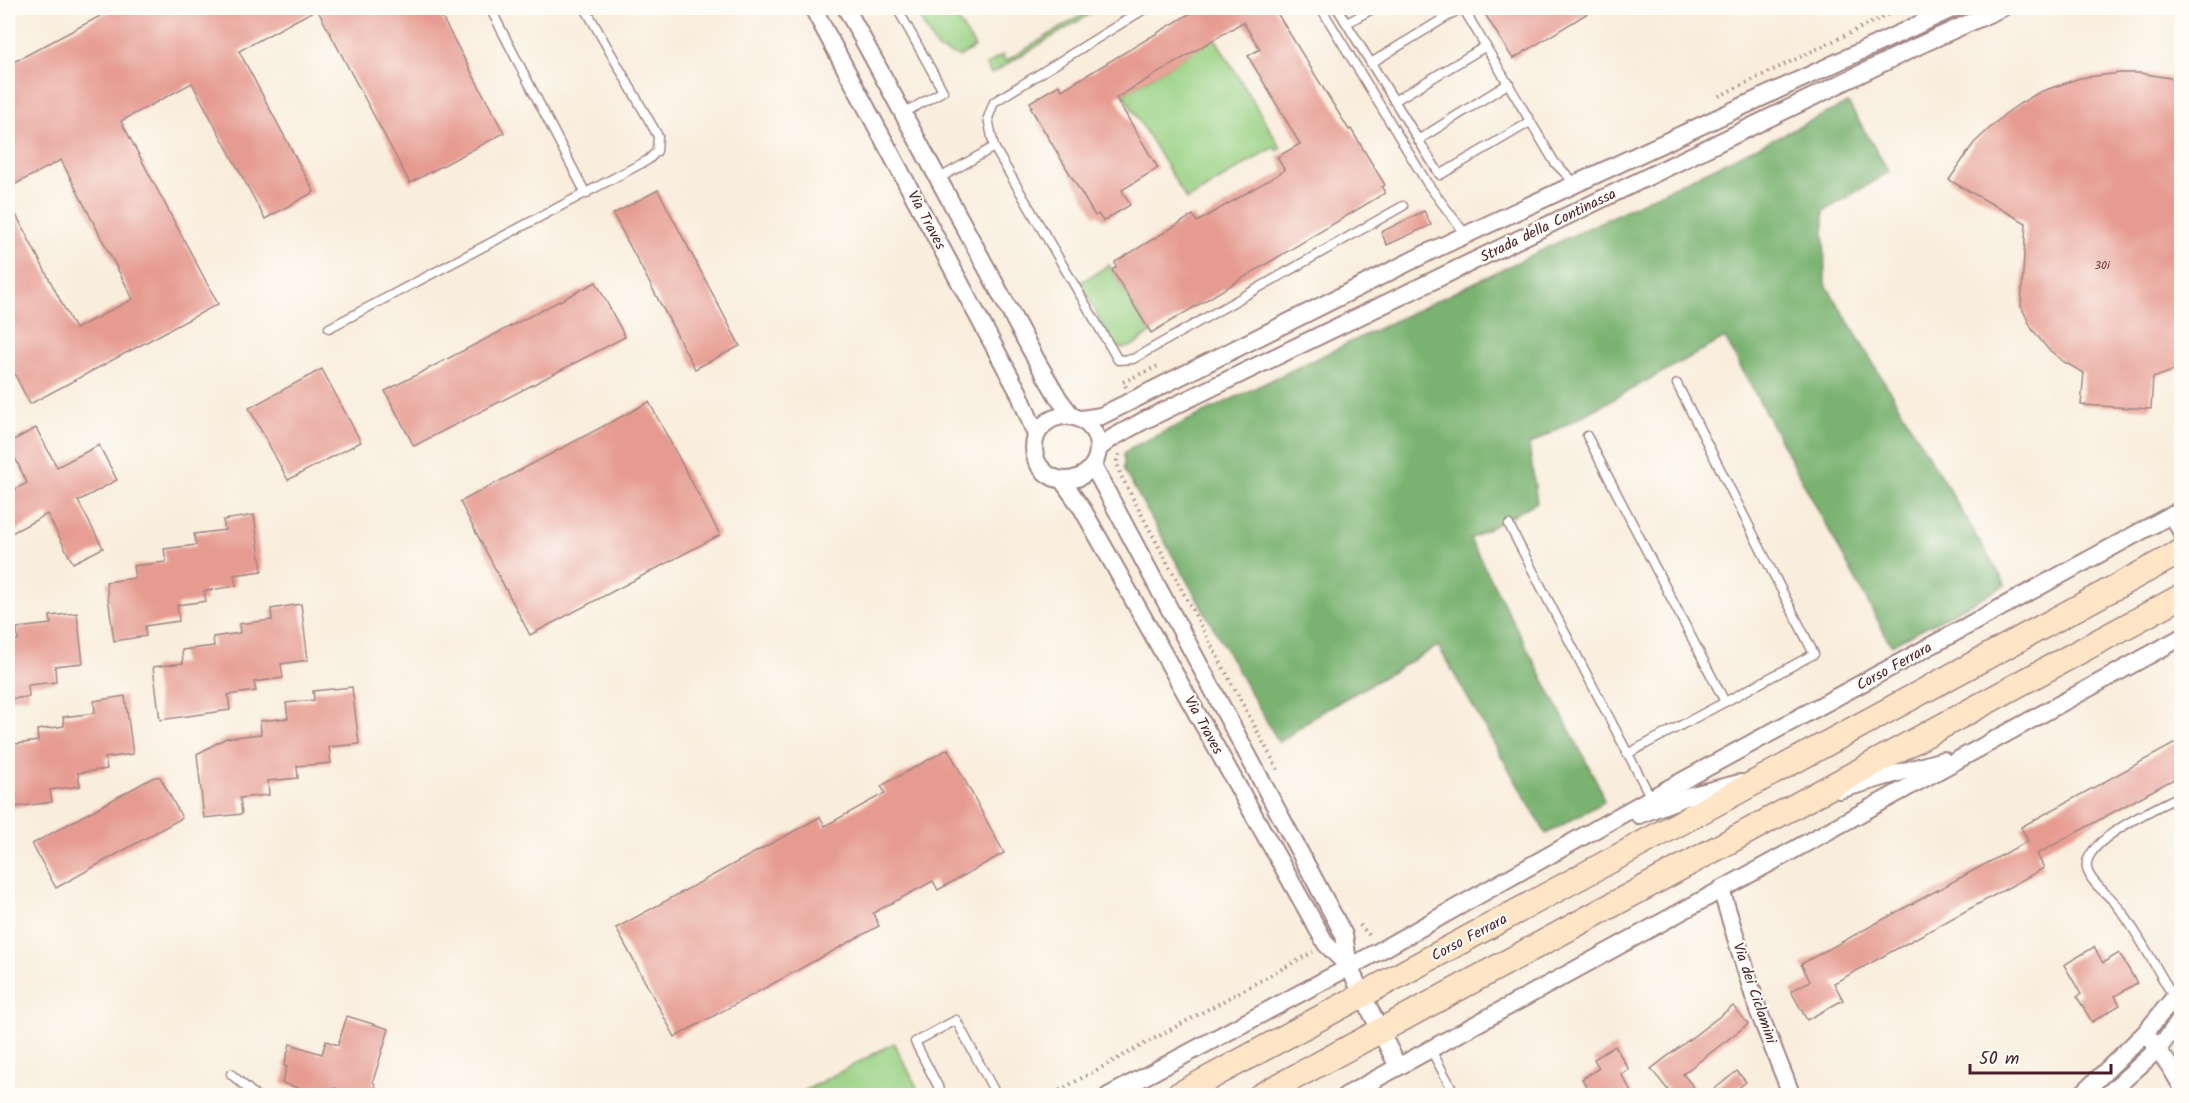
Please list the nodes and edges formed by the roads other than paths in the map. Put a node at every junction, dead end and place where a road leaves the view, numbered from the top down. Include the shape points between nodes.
1 (490, 8) edge
2 (585, 8) edge
3 (813, 8) edge
4 (846, 8) edge
5 (897, 8) edge
6 (1146, 8) edge
7 (1321, 8) edge
8 (1338, 8) edge
9 (1374, 8) edge
10 (1462, 8) edge
11 (1954, 8) edge
12 (2002, 8) edge
13 (1347, 23) junction
14 (1486, 46) junction
15 (1371, 63) junction
16 (1509, 84) junction
17 (1394, 101) junction
18 (904, 113) junction
19 (1530, 122) junction
20 (1418, 140) junction
21 (994, 147) junction
22 (938, 179) junction
23 (1575, 184) junction
24 (586, 194) junction
25 (1403, 206) dead end
26 (1466, 235) junction
27 (329, 328) dead end
28 (1677, 384) dead end
29 (1077, 418) junction
30 (1036, 435) junction
31 (1587, 436) dead end
32 (1098, 449) junction
33 (1093, 466) junction
34 (1062, 480) junction
35 (2177, 512) edge
36 (1509, 525) dead end
37 (2181, 533) edge
38 (2181, 552) edge
39 (2181, 596) edge
40 (2181, 637) edge
41 (1725, 702) junction
42 (1627, 754) junction
43 (1967, 754) junction
44 (1761, 778) junction
45 (2181, 795) edge
46 (1651, 798) junction
47 (1806, 800) junction
48 (1607, 823) junction
49 (1722, 889) junction
50 (1349, 967) junction
51 (2178, 992) edge
52 (1363, 994) junction
53 (2162, 1013) junction
54 (1379, 1030) junction
55 (2179, 1030) edge
56 (2145, 1033) junction
57 (2158, 1049) junction
58 (1431, 1050) junction
59 (1398, 1067) junction
60 (231, 1074) dead end
61 (2181, 1087) edge
62 (256, 1095) edge
63 (943, 1095) edge
64 (997, 1095) edge
65 (1107, 1095) edge
66 (1176, 1095) edge
67 (1260, 1095) edge
68 (1345, 1095) edge
69 (1456, 1095) edge
70 (1792, 1095) edge
71 (2080, 1095) edge
72 (2106, 1095) edge

1 - 24 lane
2 - 24 lane via 658,136 657,151 648,160
3 - 30 street, Via Traves via 1019,393
4 - 18 street, Via Traves
5 - 18 lane via 943,91
6 - 21 lane via 994,102 988,118
7 - 26 lane via 1427,183
8 - 13 lane
9 - 13 lane
10 - 14 lane
10 - 15 lane
11 - 23 street, Strada della Continassa
12 - 32 street, Strada della Continassa via 1143,421
13 - 15 lane
14 - 16 lane
14 - 17 lane
15 - 17 lane
16 - 19 lane
16 - 20 lane
17 - 20 lane
18 - 22 street, Via Traves
19 - 20 lane via 1440,175
19 - 23 lane via 1555,163
21 - 22 lane
21 - 25 lane via 1118,360 1133,359
22 - 29 street, Via Traves via 1039,365 1059,399
23 - 26 street, Strada della Continassa
24 - 27 lane
26 - 29 street, Strada della Continassa via 1101,416
28 - 41 lane via 1814,654
29 - 30 street via 1061,416 1051,420
29 - 32 street via 1094,432
30 - 34 street via 1038,464 1052,477
31 - 41 lane
32 - 33 street
33 - 34 street via 1079,477
33 - 50 street, Via Traves via 1344,934
34 - 50 street, Via Traves via 1083,510 1326,944
35 - 37 street
35 - 46 street, Corso Ferrara
36 - 42 lane
38 - 44 main road, Corso Ferrara
39 - 47 main road
40 - 43 street
41 - 42 lane
42 - 46 lane
43 - 47 street
43 - 49 street
44 - 48 street, Corso Ferrara via 1688,796
44 - 52 main road, Corso Ferrara
45 - 51 lane via 2099,842 2087,856 2086,871 2098,889 2115,902
46 - 48 street, Corso Ferrara
47 - 54 main road
48 - 50 street, Corso Ferrara
49 - 58 street
49 - 70 street, Via dei Ciclamini via 1758,1010
50 - 52 street, Via Traves
50 - 65 street, Corso Ferrara
51 - 53 street
52 - 54 street, Via Traves
52 - 66 main road, Corso Ferrara
53 - 55 street
53 - 56 street
54 - 59 street, Via Traves
54 - 67 main road
55 - 57 street
56 - 57 street
56 - 71 street
57 - 61 street
57 - 72 street
58 - 59 street
58 - 69 lane
59 - 68 street
60 - 62 lane
63 - 64 lane via 915,1042 956,1020

